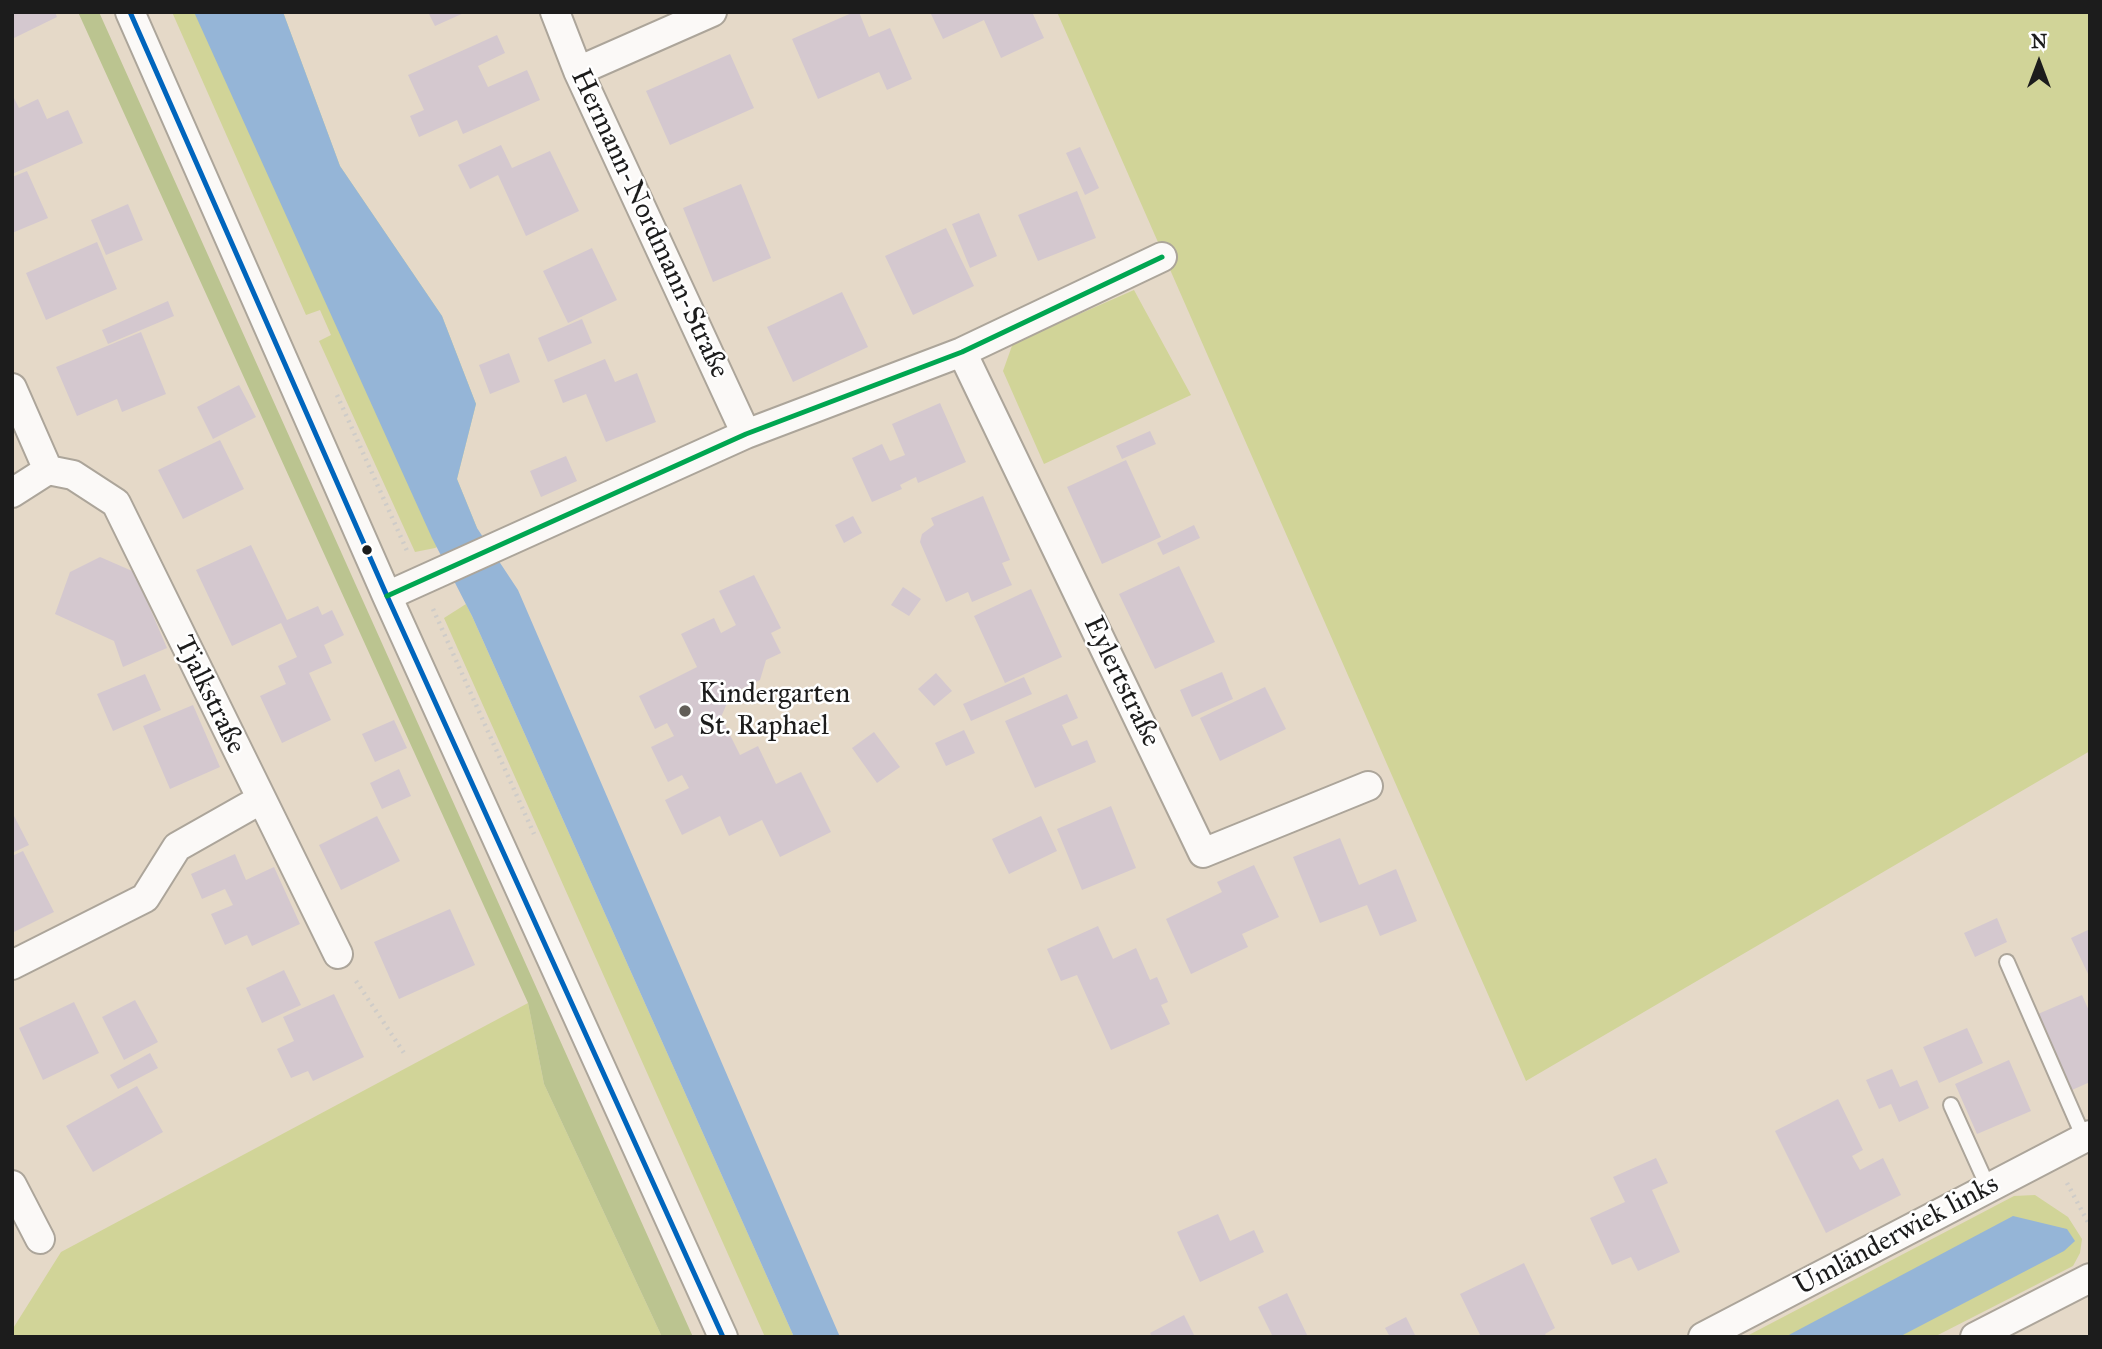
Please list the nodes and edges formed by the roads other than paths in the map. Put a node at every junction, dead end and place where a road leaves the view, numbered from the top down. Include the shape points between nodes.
1 (130, 12) edge
2 (555, 12) edge
3 (712, 12) edge
4 (578, 71) junction
5 (1162, 257) dead end
6 (962, 352) junction
7 (12, 388) edge
8 (746, 434) junction
9 (48, 470) junction
10 (12, 493) edge
11 (387, 596) junction
12 (1368, 786) dead end
13 (260, 800) junction
14 (338, 954) road end
15 (2007, 962) dead end
16 (12, 965) edge
17 (1951, 1105) dead end
18 (2087, 1136) edge
19 (12, 1185) edge
20 (1988, 1188) junction
21 (40, 1239) dead end
22 (2090, 1278) edge
23 (1986, 1334) edge
24 (723, 1337) edge
25 (1703, 1337) edge

1 - 11 street
2 - 4 street, Hermann-Nordmann-Straße
3 - 4 street
4 - 8 street, Hermann-Nordmann-Straße
5 - 6 street
6 - 8 street
6 - 12 street, Eylertstraße via 1203,853
7 - 9 street
8 - 11 street
9 - 10 street
9 - 13 street, Tjalkstraße via 73,475 116,503
11 - 24 street
13 - 14 street, Tjalkstraße
13 - 16 street via 177,847 145,898
15 - 18 lane
17 - 20 lane
18 - 20 street, Umländerwiek links
19 - 21 street
20 - 25 street, Umländerwiek links
22 - 23 street

